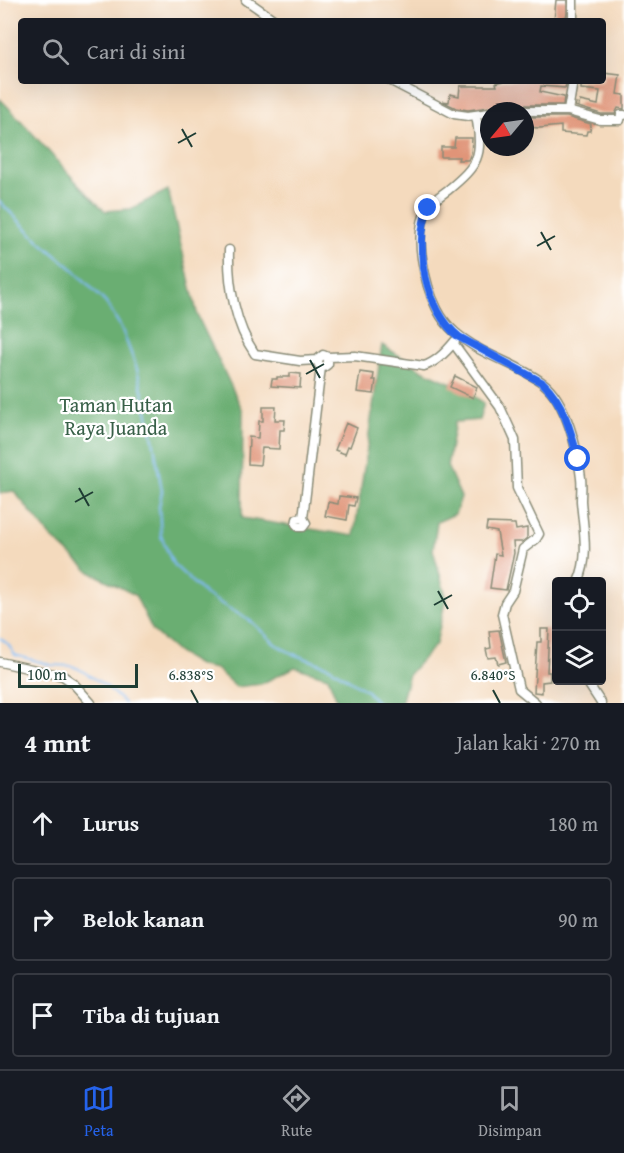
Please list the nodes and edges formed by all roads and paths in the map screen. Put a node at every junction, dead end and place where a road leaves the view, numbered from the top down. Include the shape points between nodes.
1 (246, 0) edge
2 (573, 0) edge
3 (272, 18) edge
4 (573, 18) edge
5 (397, 84) edge
6 (572, 84) edge
7 (534, 111) edge
8 (568, 111) junction
9 (480, 115) edge
10 (624, 115) edge
11 (476, 116) junction
12 (229, 250) dead end
13 (456, 340) junction
14 (319, 364) junction
15 (303, 518) dead end
16 (580, 577) edge
17 (0, 662) edge
18 (589, 685) edge
19 (91, 703) edge
20 (536, 703) edge
21 (601, 703) edge

1 - 3 street
2 - 4 street
5 - 11 street via 454,114
6 - 8 street
7 - 8 street
8 - 10 street via 600,120 620,120
9 - 11 street
11 - 13 street via 479,150 474,166 428,208 421,245 428,286 437,310
12 - 14 street via 230,281 239,321 255,354
13 - 14 street via 434,362 420,366 355,356 328,357 328,364
13 - 16 street via 543,383 554,394 574,443 581,480 585,551
13 - 20 street via 511,430 517,488 539,534 523,549 515,585 502,614 519,689
14 - 15 street
17 - 19 street via 63,676
18 - 21 street

